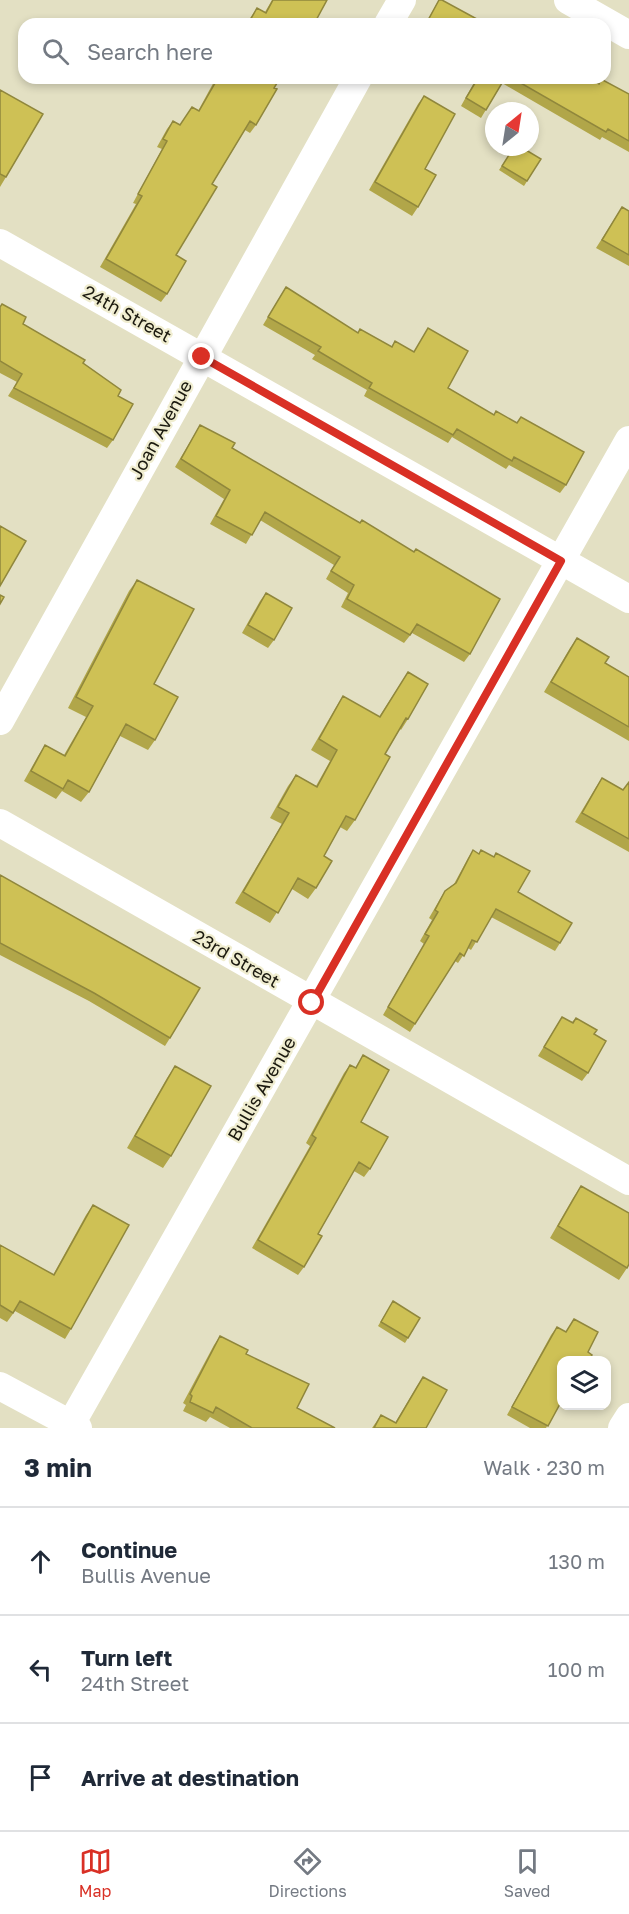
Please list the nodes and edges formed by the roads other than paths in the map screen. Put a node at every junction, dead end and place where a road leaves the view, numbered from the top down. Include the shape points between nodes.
1 (402, 0) edge
2 (568, 0) edge
3 (392, 18) edge
4 (598, 18) edge
5 (611, 25) edge
6 (629, 36) edge
7 (355, 84) edge
8 (0, 243) edge
9 (202, 357) junction
10 (629, 440) edge
11 (561, 561) junction
12 (629, 599) edge
13 (0, 721) edge
14 (0, 823) edge
15 (312, 1003) junction
16 (629, 1181) edge
17 (0, 1386) edge
18 (629, 1417) edge
19 (74, 1426) edge
20 (622, 1428) edge

1 - 3 street
2 - 4 street
5 - 6 street
7 - 9 street, Joan Avenue
8 - 9 street, 24th Street
9 - 11 street, 24th Street
9 - 13 street, Joan Avenue
10 - 11 street, Bullis Avenue
11 - 12 street, 24th Street
11 - 15 street, Bullis Avenue
14 - 15 street, 23rd Street
15 - 16 street, 23rd Street
15 - 19 street, Bullis Avenue
17 - 19 street
18 - 20 street

